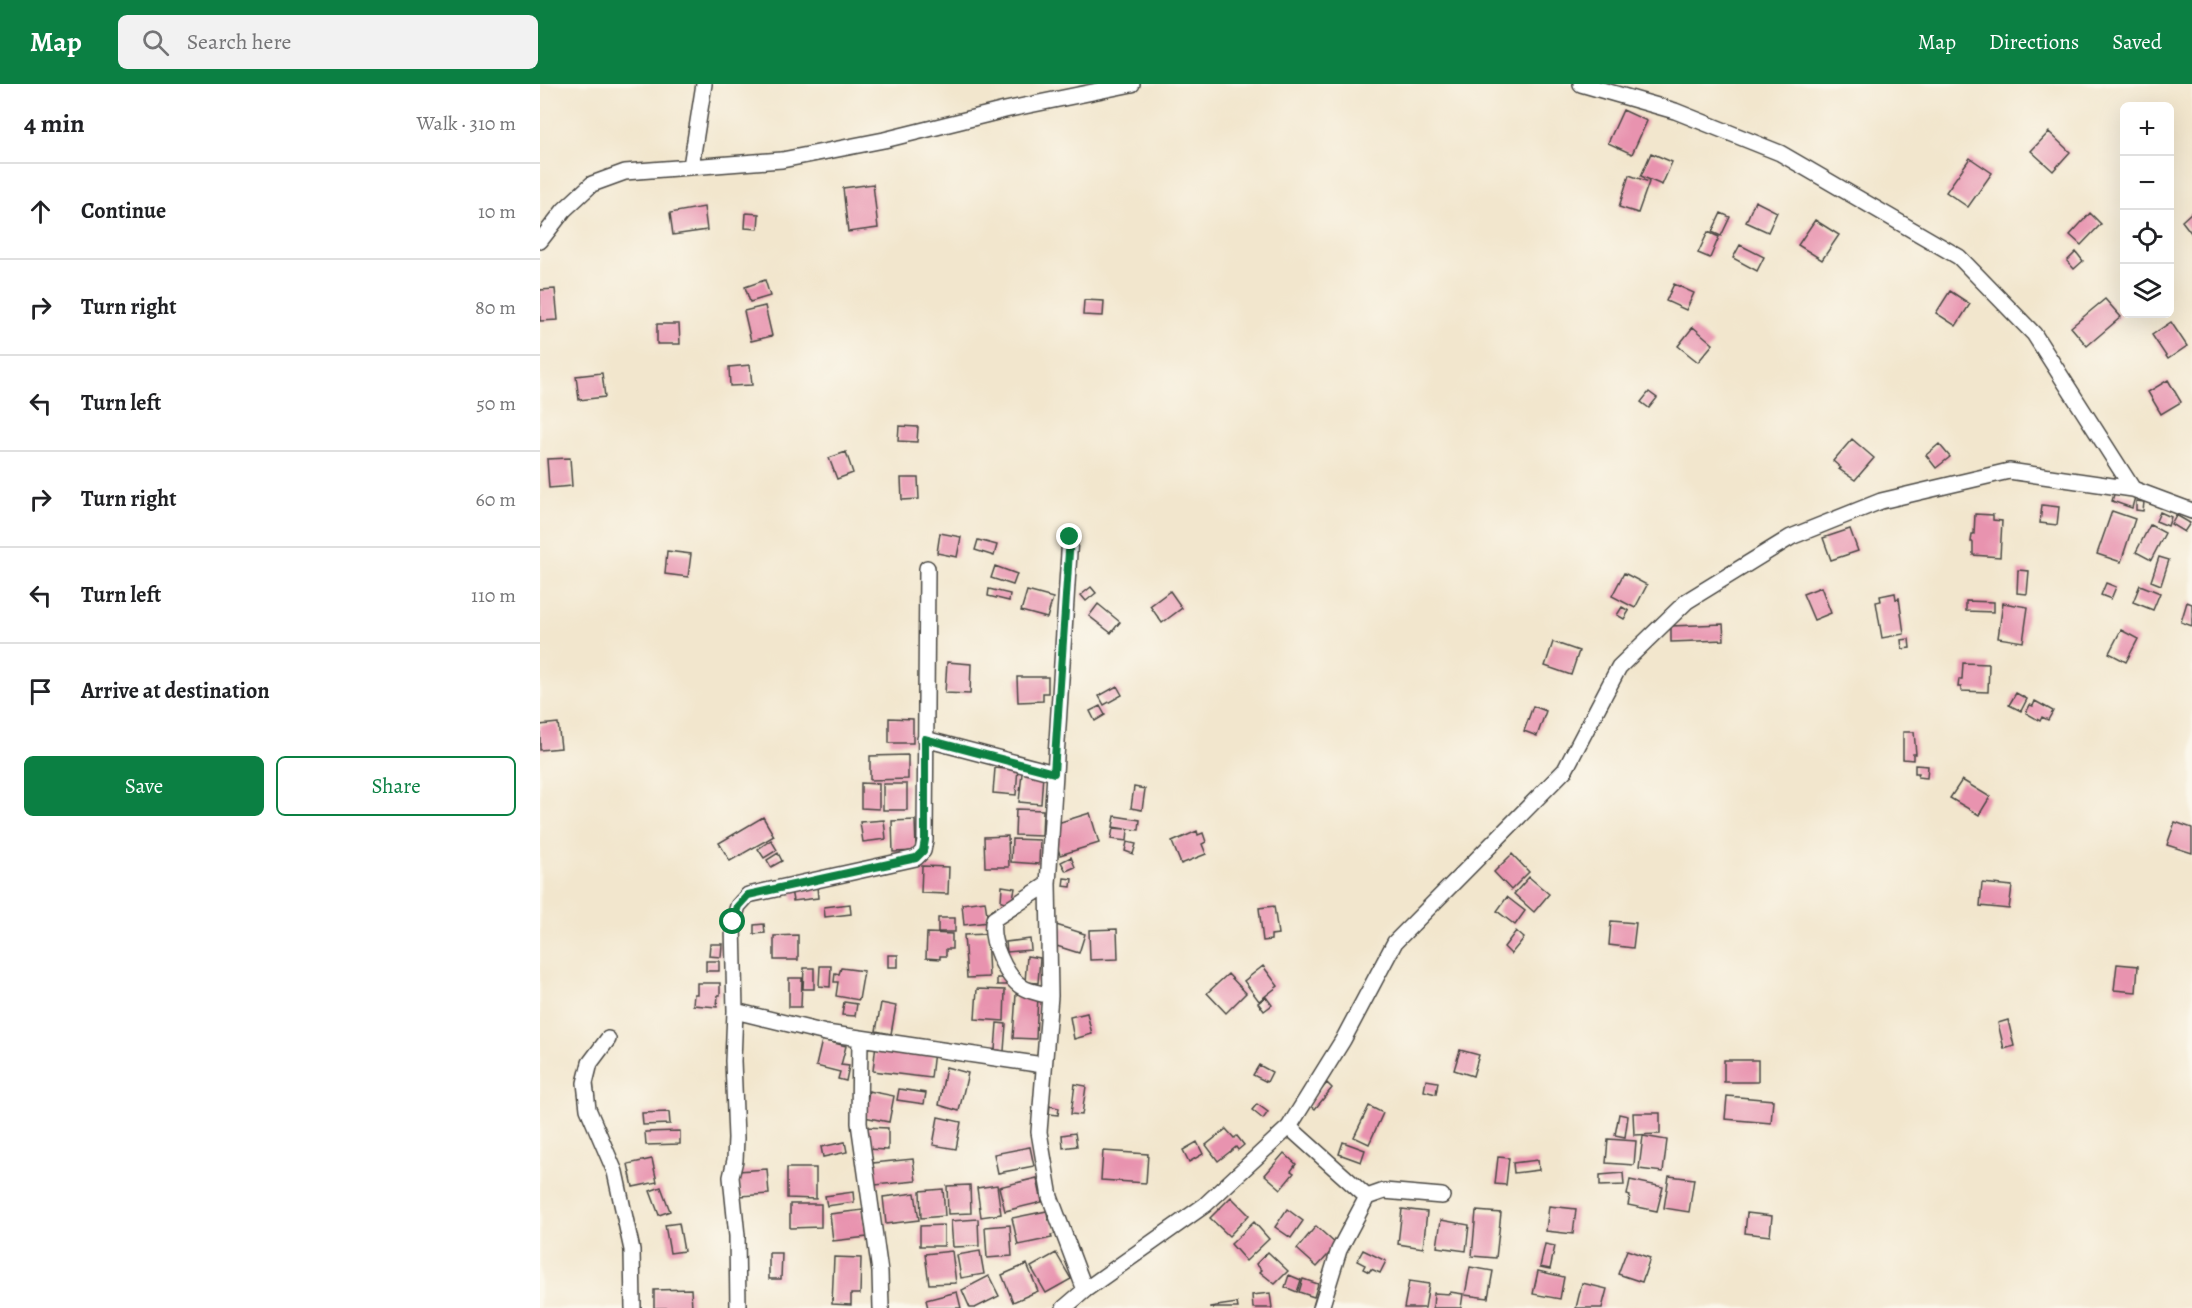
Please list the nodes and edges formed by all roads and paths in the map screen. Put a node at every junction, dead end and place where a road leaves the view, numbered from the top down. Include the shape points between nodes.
1 (704, 84) edge
2 (1132, 84) edge
3 (1581, 84) edge
4 (691, 166) junction
5 (540, 241) edge
6 (2133, 489) junction
7 (2192, 511) edge
8 (1070, 537) dead end
9 (927, 568) dead end
10 (925, 739) junction
11 (1054, 773) junction
12 (1047, 884) junction
13 (1050, 996) junction
14 (735, 1011) junction
15 (860, 1038) junction
16 (608, 1039) dead end
17 (1043, 1065) junction
18 (1289, 1127) junction
19 (1442, 1196) dead end
20 (1367, 1197) junction
21 (1075, 1301) edge
22 (1326, 1306) edge
23 (633, 1308) edge
24 (738, 1308) edge
25 (881, 1308) edge

1 - 4 street
2 - 4 street via 782,160
3 - 6 street via 1675,111 1780,153 1959,257 2034,334
4 - 5 street via 625,172 592,184 564,210
6 - 7 street
6 - 18 street via 2009,471 1881,501 1791,537 1687,601 1619,667 1565,770 1395,942 1343,1040
8 - 11 street
9 - 10 street
10 - 11 street
10 - 14 street via 923,851 916,858 748,895 738,906 733,922
11 - 12 street
12 - 13 street
12 - 13 street via 994,920 992,928 1002,960 1012,976 1022,987
13 - 17 street
14 - 15 street
14 - 24 street via 736,1138 731,1177
15 - 17 street
15 - 25 street via 859,1123 880,1272
16 - 23 street via 590,1063 585,1083 588,1109 615,1172 632,1250
17 - 21 street via 1039,1132
18 - 20 street
18 - 21 street via 1205,1205
19 - 20 street via 1384,1191
20 - 22 street via 1339,1250

